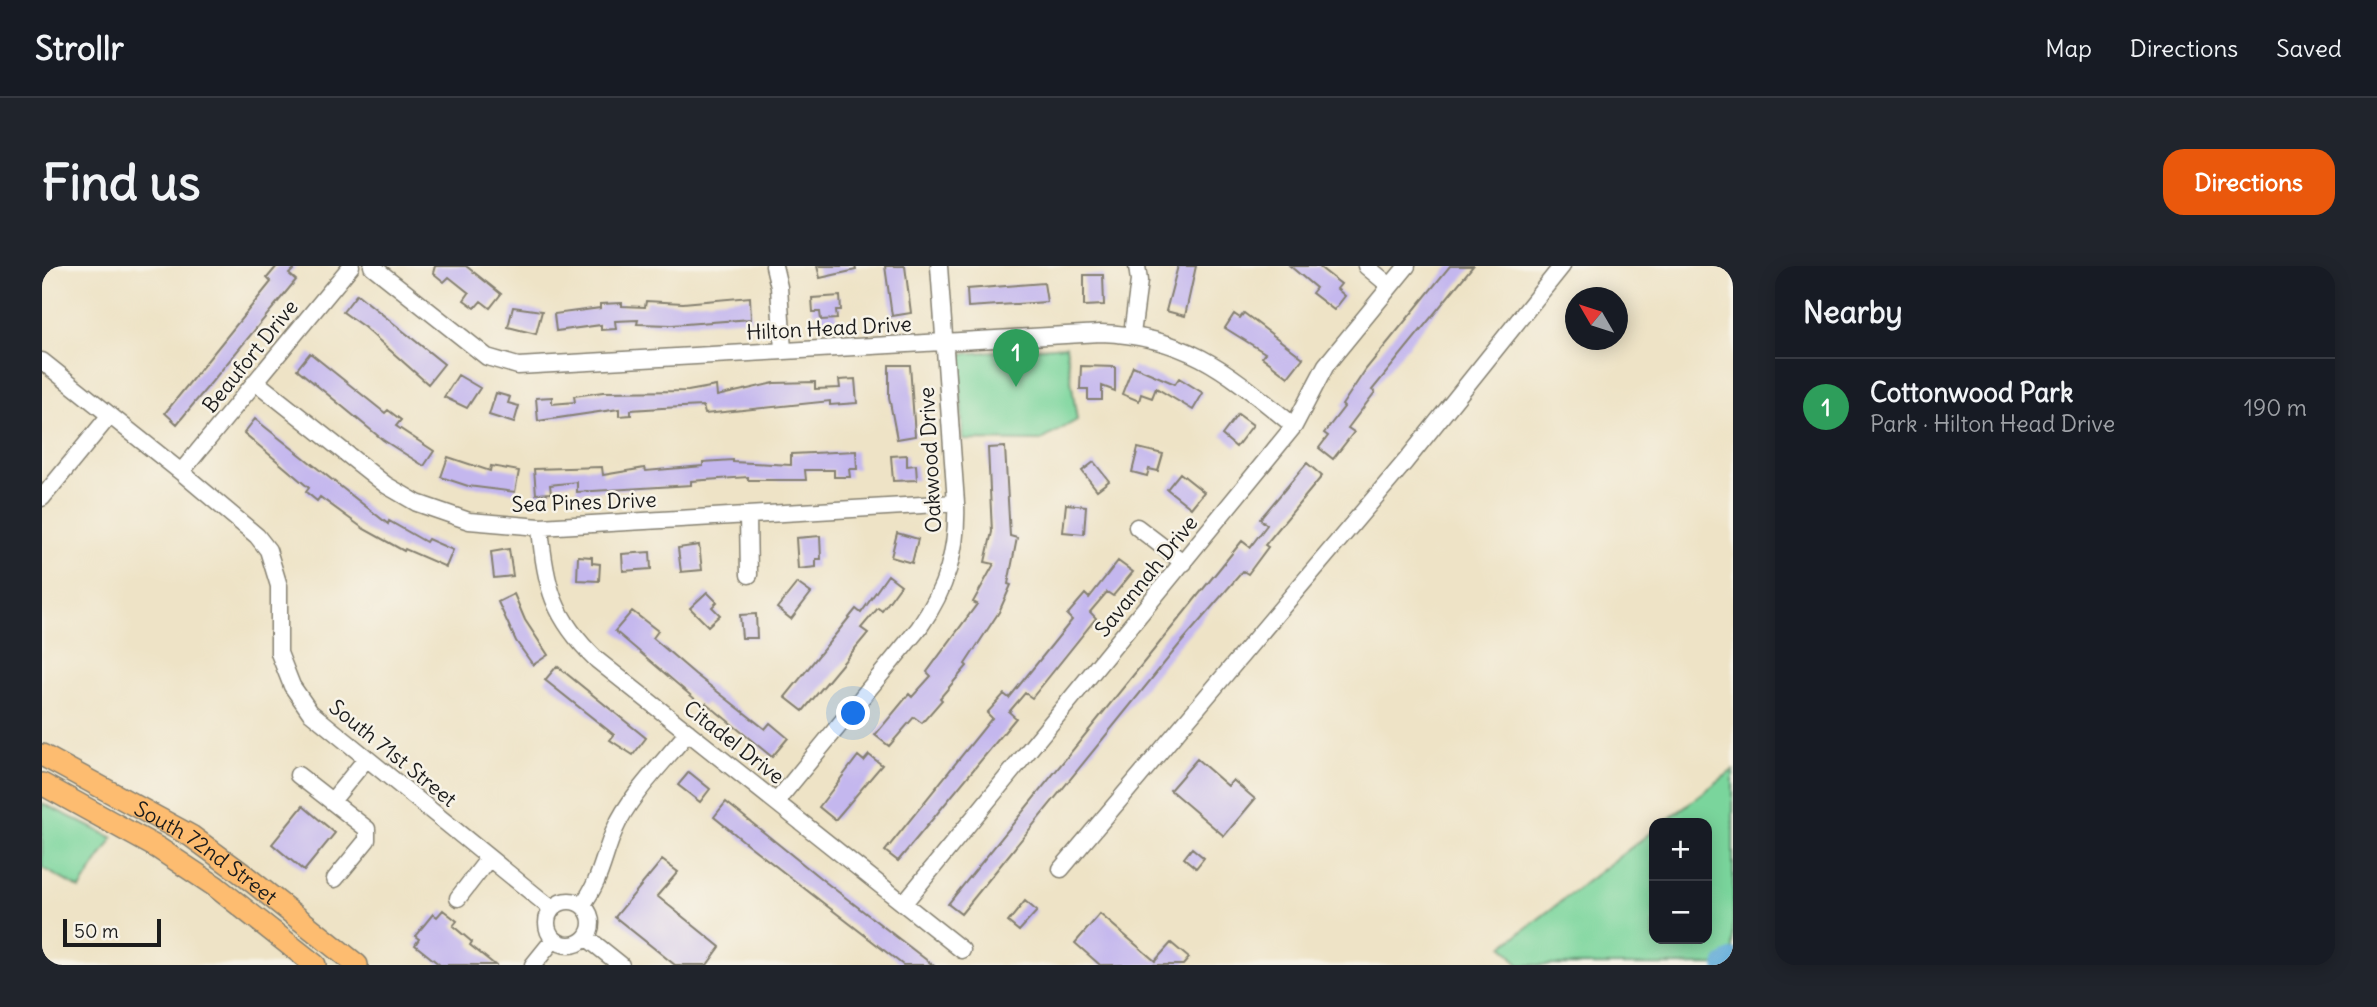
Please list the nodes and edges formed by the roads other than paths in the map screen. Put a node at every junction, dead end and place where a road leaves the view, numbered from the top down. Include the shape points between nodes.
1 (351, 266) edge
2 (372, 266) edge
3 (774, 266) edge
4 (939, 266) edge
5 (1137, 266) edge
6 (1366, 266) edge
7 (1407, 266) edge
8 (1562, 266) edge
9 (1390, 286) junction
10 (1132, 334) junction
11 (944, 343) junction
12 (783, 351) junction
13 (42, 360) edge
14 (256, 382) junction
15 (110, 415) junction
16 (1294, 426) junction
17 (181, 472) junction
18 (42, 498) edge
19 (956, 503) junction
20 (748, 517) junction
21 (540, 527) junction
22 (1137, 527) dead end
23 (1184, 563) junction
24 (749, 575) dead end
25 (688, 732) junction
26 (366, 759) junction
27 (48, 760) edge
28 (298, 775) dead end
29 (42, 784) edge
30 (332, 801) junction
31 (776, 802) junction
32 (489, 858) junction
33 (1061, 869) dead end
34 (335, 879) dead end
35 (458, 898) dead end
36 (904, 903) junction
37 (582, 905) junction
38 (552, 909) junction
39 (586, 937) junction
40 (554, 939) junction
41 (962, 950) dead end
42 (618, 964) edge
43 (315, 965) edge
44 (357, 965) edge
45 (533, 965) edge

1 - 14 street, Beaufort Drive
2 - 12 street, Hilton Head Drive via 486,357 518,366
3 - 12 street
4 - 11 street, Oakwood Drive
5 - 10 street
6 - 9 street
7 - 9 street, Savannah Drive
8 - 33 street via 1405,462
9 - 16 street, Savannah Drive via 1326,365
10 - 11 street, Hilton Head Drive
10 - 16 street, Hilton Head Drive via 1179,346 1203,358
11 - 12 street, Hilton Head Drive
11 - 19 street, Oakwood Drive
13 - 15 street, South 71st Street
14 - 17 street, Beaufort Drive
14 - 21 street, Sea Pines Drive via 359,464 417,503 469,521
15 - 17 street, South 71st Street
15 - 18 street
16 - 23 street, Savannah Drive
17 - 26 street, South 71st Street via 268,550 276,566 278,637 288,678 310,712
19 - 20 street, Sea Pines Drive
19 - 31 street, Oakwood Drive via 957,534 939,599
20 - 21 street, Sea Pines Drive
20 - 24 street
21 - 25 street, Citadel Drive via 543,572 559,617 573,637
22 - 23 street
23 - 36 street, Savannah Drive
25 - 31 street, Citadel Drive
25 - 37 street via 624,813 596,888
26 - 30 street
26 - 32 street, South 71st Street
27 - 44 main road, South 72nd Street via 136,804 207,848
28 - 30 street
29 - 43 main road, South 72nd Street via 158,848 215,886
30 - 34 street via 367,829 366,840
31 - 36 street, Citadel Drive
32 - 35 street
32 - 38 street, South 71st Street
36 - 41 street, Citadel Drive
37 - 38 street via 568,900
37 - 39 street via 592,920
38 - 40 street via 547,927
39 - 40 street via 573,945
39 - 42 street
40 - 45 street

